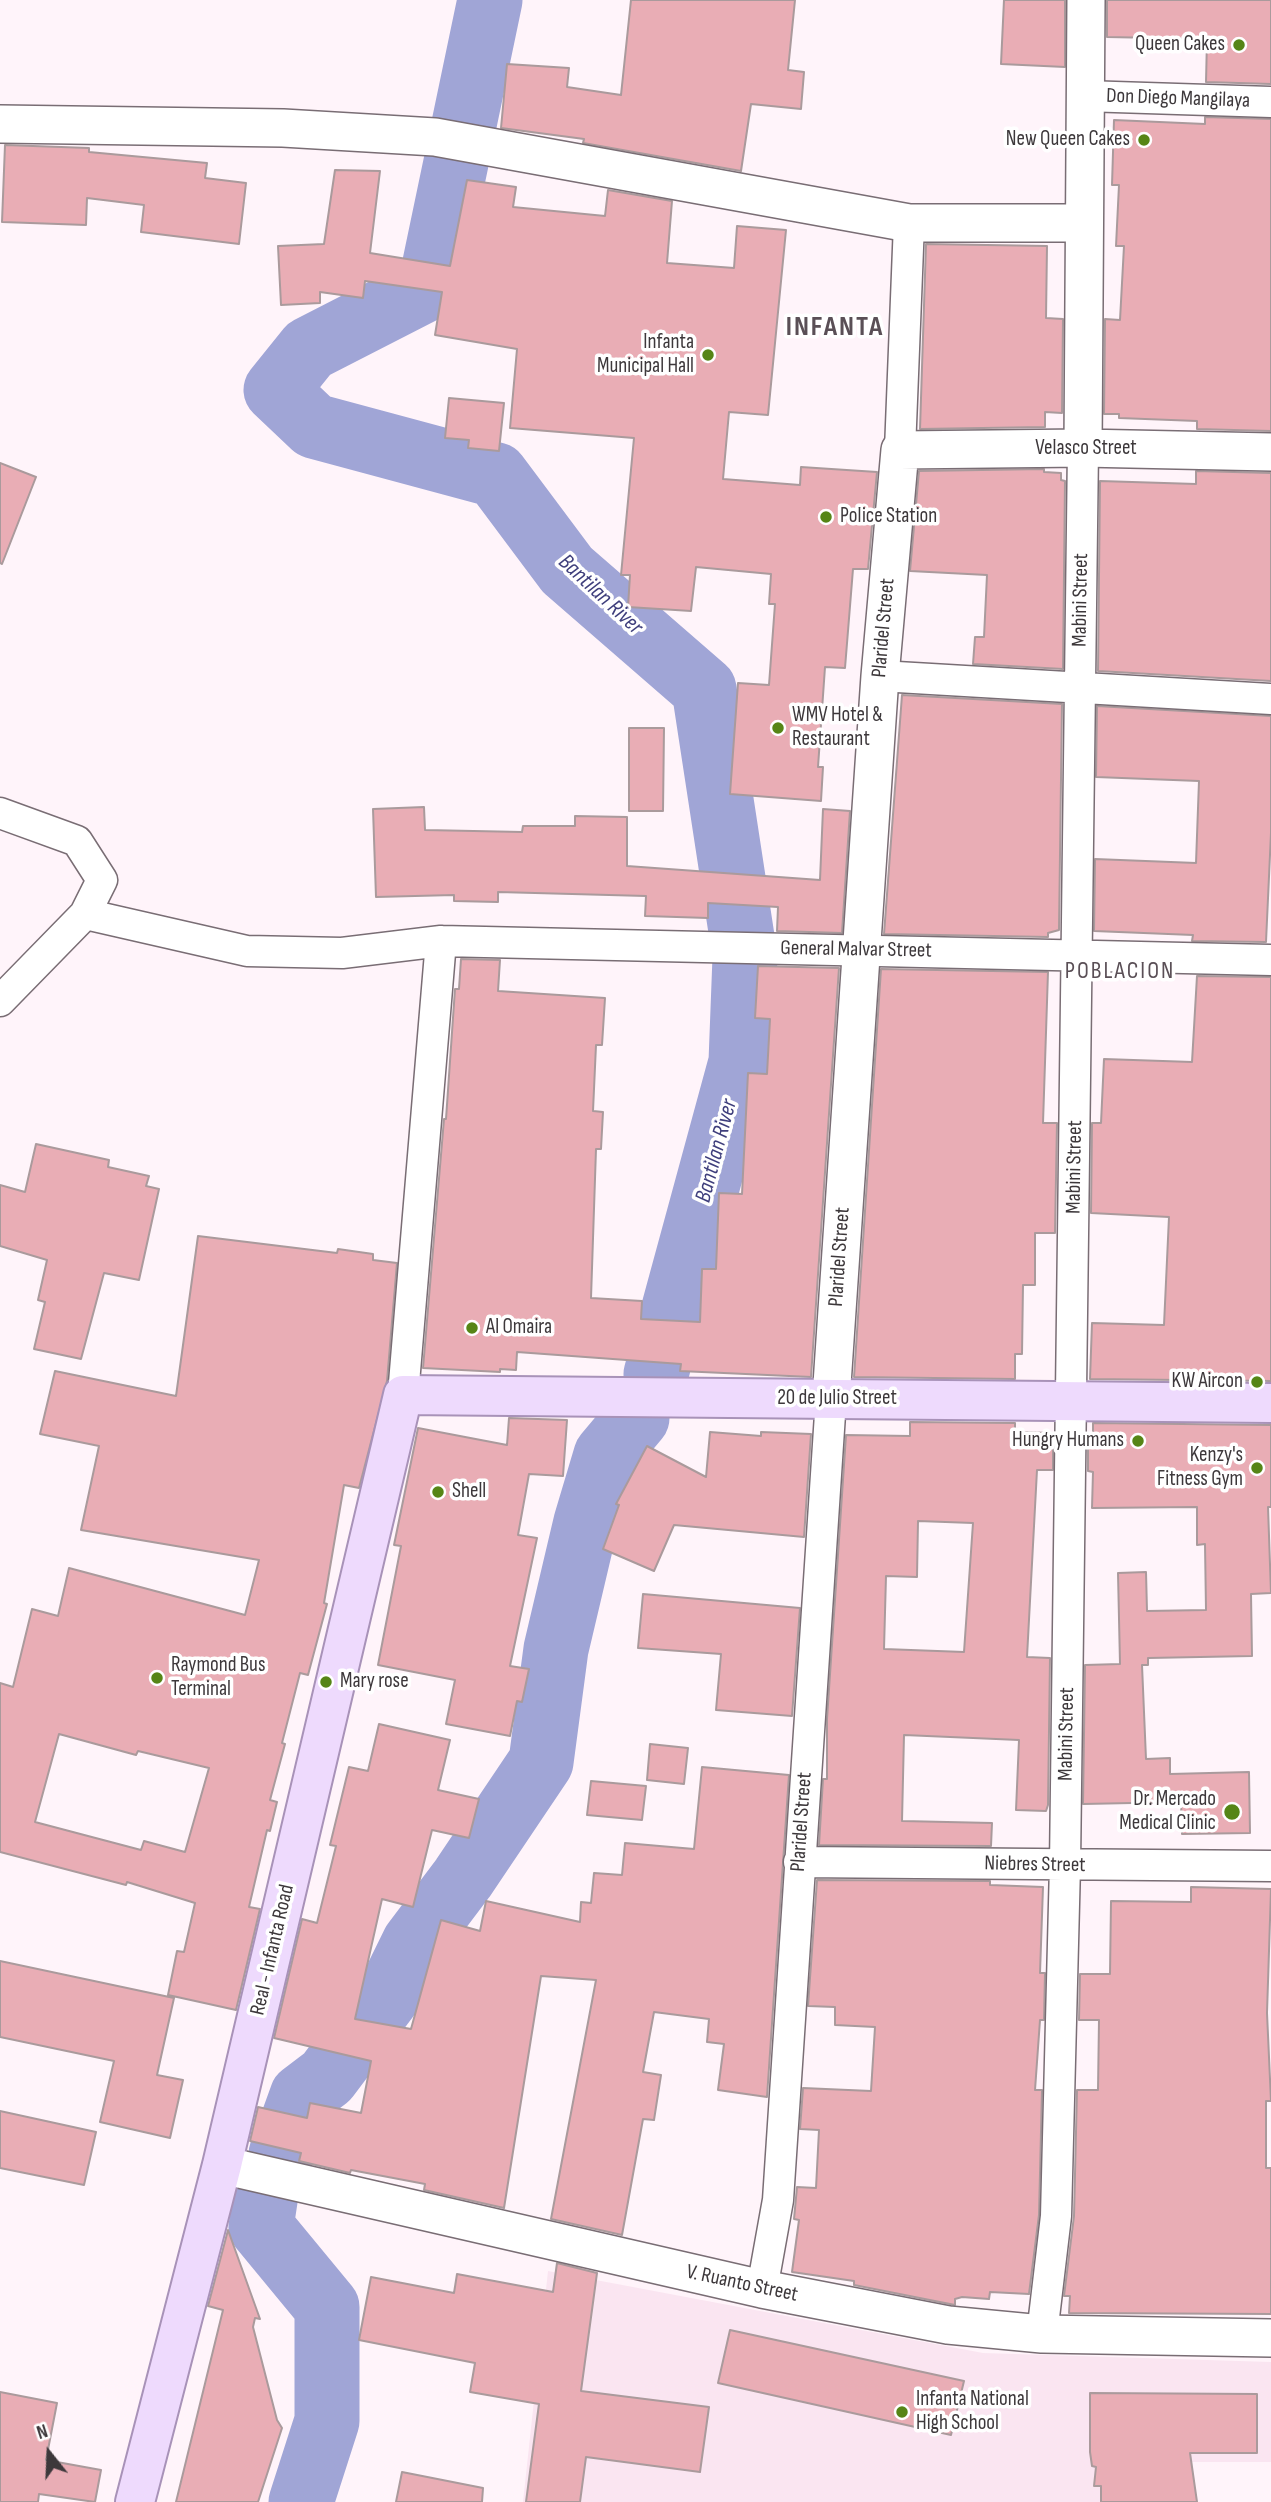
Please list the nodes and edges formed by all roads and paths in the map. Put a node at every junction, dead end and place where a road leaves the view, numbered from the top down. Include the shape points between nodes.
1 (1086, 0) edge
2 (1084, 96) junction
3 (1271, 102) edge
4 (0, 124) edge
5 (909, 223) junction
6 (1084, 223) junction
7 (1083, 448) junction
8 (900, 450) junction
9 (1271, 452) edge
10 (880, 676) junction
11 (1079, 688) junction
12 (1271, 699) edge
13 (0, 813) edge
14 (85, 914) junction
15 (441, 941) junction
16 (861, 950) junction
17 (1077, 955) junction
18 (1271, 960) edge
19 (0, 1001) edge
20 (403, 1395) junction
21 (831, 1399) junction
22 (1072, 1401) junction
23 (1271, 1403) edge
24 (799, 1862) junction
25 (1065, 1866) junction
26 (1271, 1867) edge
27 (222, 2165) junction
28 (762, 2289) junction
29 (1042, 2334) junction
30 (1271, 2338) edge
31 (135, 2502) edge

1 - 2 street, Mabini Street
2 - 3 street, Don Diego Mangilaya
2 - 6 street, Mabini Street
4 - 5 street via 283,128 435,137
5 - 6 street
5 - 8 street, Plaridel Street
6 - 7 street, Mabini Street
7 - 8 street, Velasco Street
7 - 9 street, Velasco Street
7 - 11 street, Mabini Street
8 - 10 street, Plaridel Street
10 - 11 street
10 - 16 street, Plaridel Street
11 - 12 street
11 - 17 street, Mabini Street
13 - 14 street via 77,841 102,880
14 - 15 street, General Malvar Street via 247,951 342,953
14 - 19 street
15 - 16 street, General Malvar Street
15 - 20 street
16 - 17 street, General Malvar Street
16 - 21 street, Plaridel Street
17 - 18 street, General Malvar Street
17 - 22 street, Mabini Street
20 - 21 main road, 20 de Julio Street
20 - 27 main road, Real - Infanta Road
21 - 22 main road, 20 de Julio Street
21 - 24 street, Plaridel Street
22 - 23 main road, 20 de Julio Street
22 - 25 street, Mabini Street
24 - 25 street, Niebres Street
24 - 28 street, Plaridel Street via 778,2200
25 - 26 street, Niebres Street
25 - 29 street, Mabini Street via 1056,2216
27 - 28 street, V. Ruanto Street
27 - 31 main road, Real - Infanta Road
28 - 29 street, V. Ruanto Street via 948,2325
29 - 30 street, V. Ruanto Street

